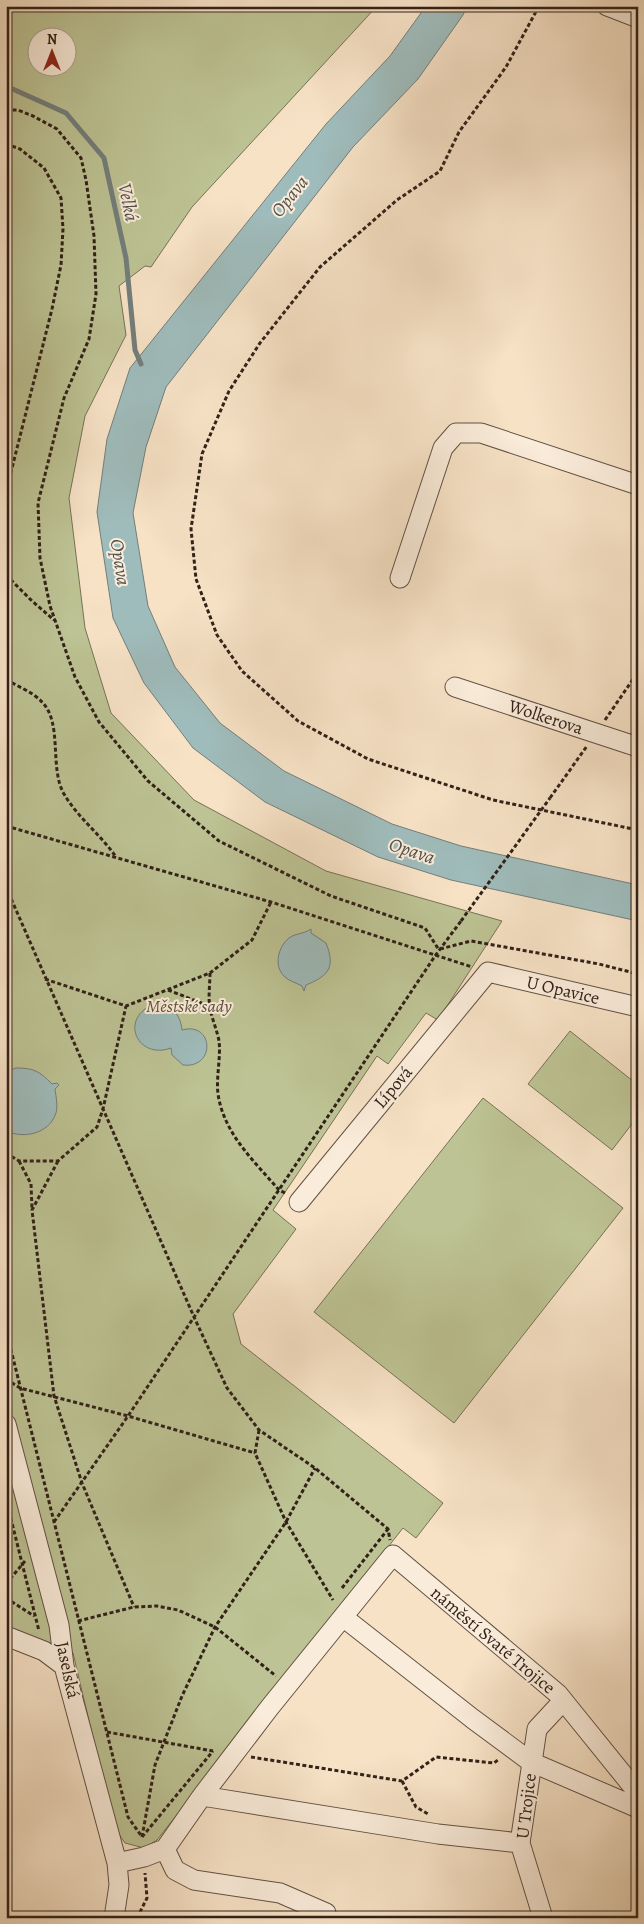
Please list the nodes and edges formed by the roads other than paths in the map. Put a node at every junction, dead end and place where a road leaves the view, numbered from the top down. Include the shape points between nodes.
1 (606, 6) edge
2 (638, 18) edge
3 (638, 485) edge
4 (400, 578) dead end
5 (455, 687) dead end
6 (638, 747) edge
7 (488, 972) joint
8 (638, 1007) edge
9 (298, 1202) road end
10 (6, 1424) edge
11 (343, 1616) junction
12 (6, 1636) edge
13 (64, 1666) junction
14 (563, 1701) junction
15 (531, 1762) junction
16 (638, 1793) edge
17 (202, 1796) junction
18 (638, 1808) edge
19 (520, 1843) junction
20 (165, 1849) junction
21 (117, 1863) junction
22 (114, 1918) edge
23 (327, 1918) edge
24 (543, 1918) edge

1 - 2 street
3 - 4 street via 481,434 456,434 444,448
5 - 6 street, Wolkerova
7 - 8 street, U Opavice
7 - 9 street, Lípová
10 - 13 street, Jaselská via 58,1625
11 - 14 street, náměstí Svaté Trojice via 393,1555
11 - 15 street
11 - 17 street via 281,1680 234,1754
12 - 13 street via 44,1651
13 - 21 street, Jaselská
14 - 15 street, U Trojice via 537,1730
14 - 16 street, náměstí Svaté Trojice
15 - 18 street
15 - 19 street, U Trojice
17 - 19 street via 438,1834
17 - 20 street
19 - 24 street, U Trojice
20 - 21 street
20 - 23 street via 175,1870 194,1880 280,1893 326,1912
21 - 22 street, Jaselská via 119,1885

